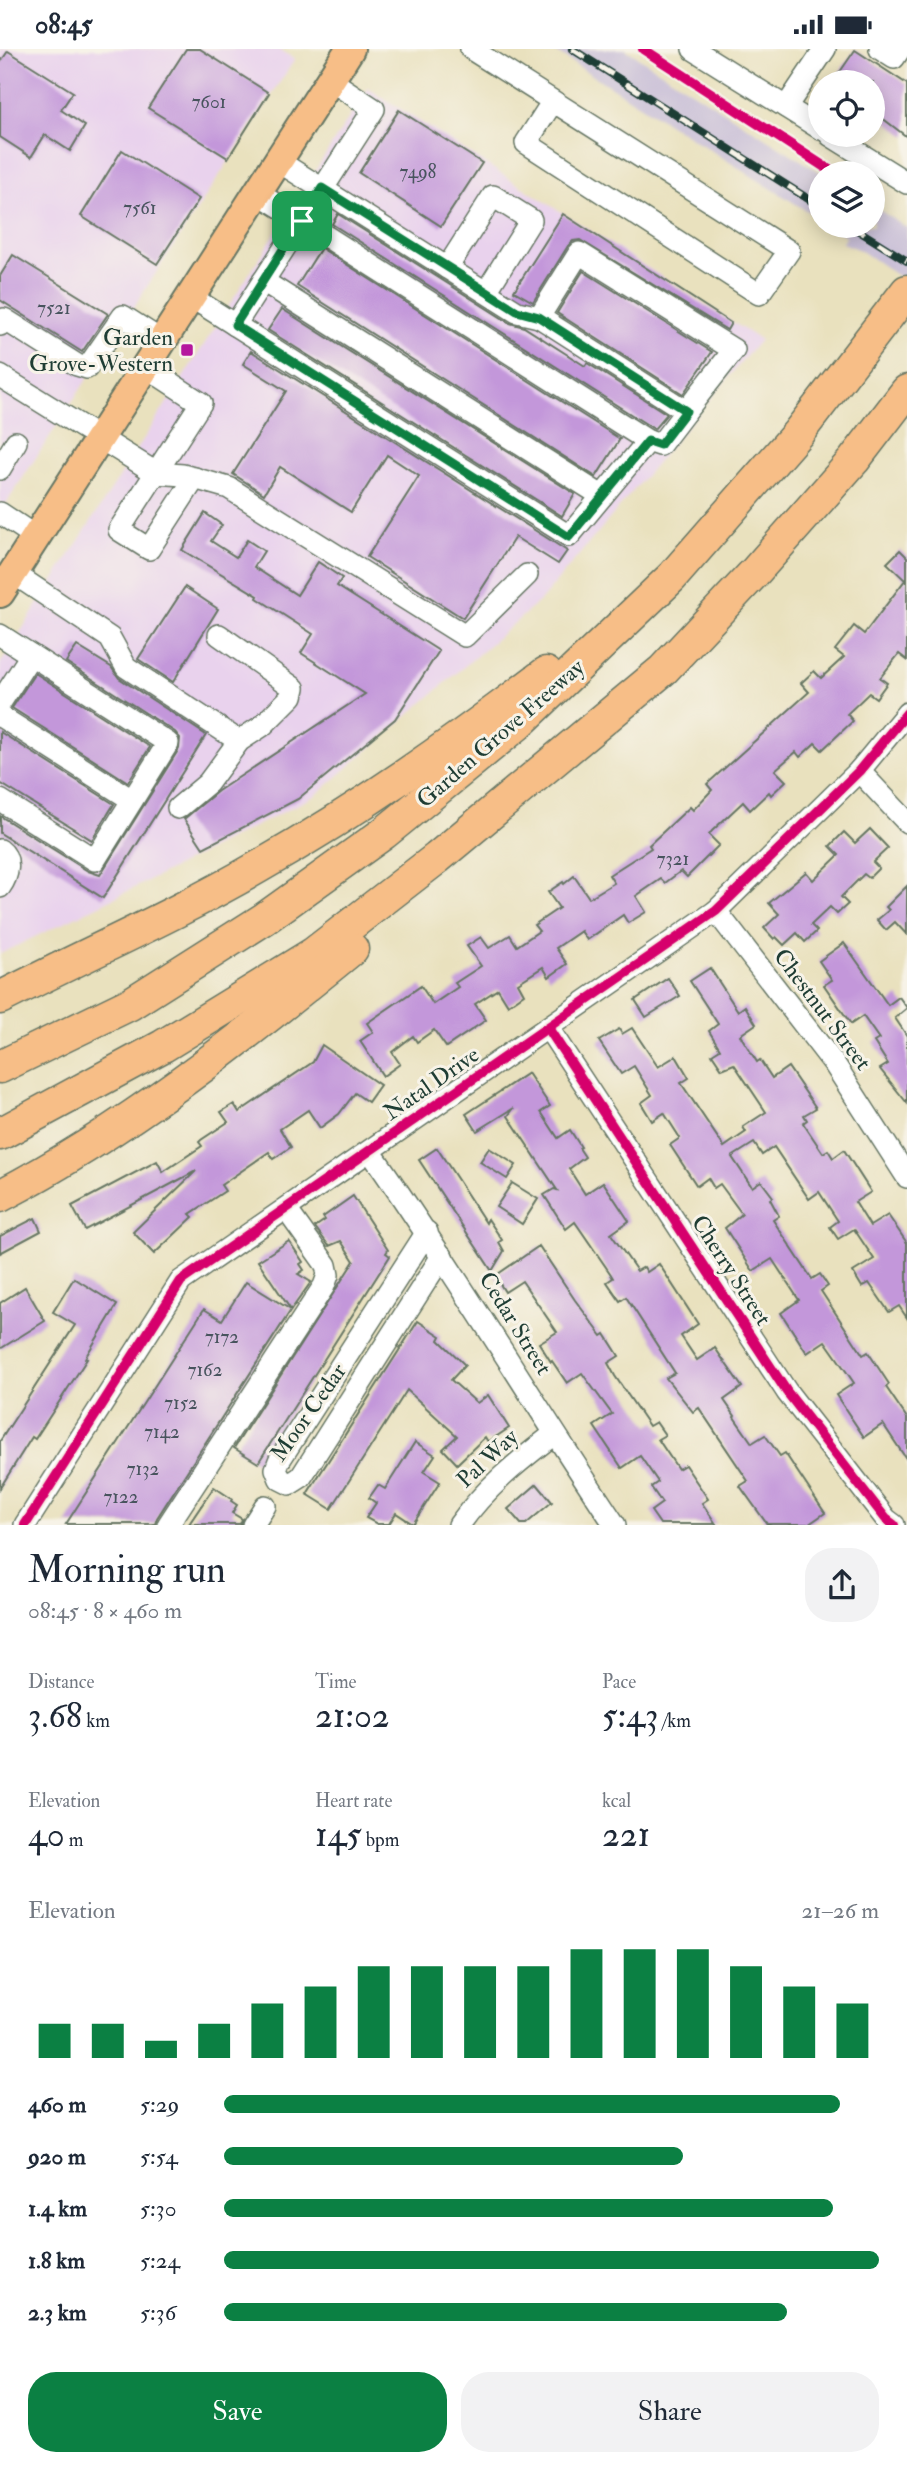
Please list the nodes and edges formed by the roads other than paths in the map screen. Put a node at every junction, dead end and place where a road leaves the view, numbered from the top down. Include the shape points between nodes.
1 (471, 49) edge
2 (693, 49) edge
3 (825, 49) edge
4 (880, 49) edge
5 (900, 49) edge
6 (345, 51) edge
7 (330, 79) junction
8 (553, 101) junction
9 (786, 107) junction
10 (808, 121) edge
11 (849, 147) edge
12 (278, 161) junction
13 (907, 183) edge
14 (322, 188) junction
15 (258, 193) junction
16 (302, 221) junction
17 (447, 268) junction
18 (263, 281) junction
19 (486, 292) junction
20 (191, 297) junction
21 (900, 300) edge
22 (539, 317) junction
23 (0, 325) edge
24 (235, 325) junction
25 (162, 341) junction
26 (146, 367) junction
27 (0, 376) edge
28 (907, 391) edge
29 (686, 411) junction
30 (99, 439) junction
31 (648, 441) junction
32 (16, 442) dead end
33 (0, 469) edge
34 (156, 473) junction
35 (195, 478) junction
36 (602, 496) junction
37 (0, 513) edge
38 (36, 537) junction
39 (527, 575) dead end
40 (672, 577) junction
41 (6, 583) edge
42 (0, 635) edge
43 (219, 635) dead end
44 (31, 655) junction
45 (663, 670) junction
46 (0, 703) edge
47 (907, 713) edge
48 (0, 716) edge
49 (239, 741) junction
50 (859, 771) junction
51 (0, 800) edge
52 (132, 800) junction
53 (178, 808) dead end
54 (907, 822) edge
55 (0, 850) edge
56 (0, 887) edge
57 (716, 911) junction
58 (0, 998) edge
59 (548, 1028) junction
60 (0, 1067) edge
61 (0, 1134) edge
62 (370, 1151) junction
63 (907, 1177) edge
64 (0, 1196) edge
65 (286, 1209) junction
66 (427, 1232) junction
67 (442, 1256) junction
68 (554, 1434) junction
69 (265, 1506) dead end
70 (25, 1524) edge
71 (168, 1524) edge
72 (253, 1524) edge
73 (459, 1524) edge
74 (615, 1524) edge
75 (894, 1524) edge

1 - 8 street
2 - 9 street
3 - 9 street
4 - 5 street via 894,58
6 - 7 main road
7 - 12 main road
7 - 14 street via 373,109
8 - 8 street via 789,251 759,294 526,143
9 - 10 street
11 - 13 street
12 - 14 street
12 - 15 main road
14 - 16 street
14 - 17 street
15 - 16 street
15 - 20 main road
16 - 18 street
16 - 31 street
17 - 19 street
17 - 19 street via 493,196 531,220
18 - 24 street
18 - 36 street
19 - 22 street via 517,311
20 - 24 street
20 - 25 main road
21 - 40 highway, Garden Grove Freeway via 798,433
22 - 29 street
22 - 29 street via 579,253 734,351
23 - 25 street via 4,319 86,368 123,316
24 - 36 street via 569,537
25 - 26 main road
26 - 30 main road
26 - 34 street via 201,403
27 - 30 street
28 - 45 highway via 854,460
29 - 31 street via 660,445
30 - 34 street
30 - 38 main road
31 - 36 street
32 - 33 street
34 - 35 street
34 - 35 street via 119,530 149,549
35 - 39 street via 229,488 465,636
37 - 38 street
38 - 41 main road
40 - 58 highway via 445,749 361,806 175,912
40 - 60 highway, Garden Grove Freeway via 518,724 384,833 264,919 130,1004
41 - 49 street via 110,638 126,667
42 - 44 street
43 - 49 street via 293,688 292,696 262,726
44 - 46 street
44 - 52 street via 168,743
45 - 61 highway via 437,858 313,954 163,1046
45 - 64 highway via 416,898 262,1022 77,1151
47 - 50 street, Natal Drive
48 - 52 street
49 - 53 street via 208,783
50 - 54 street
50 - 57 street, Natal Drive
51 - 52 street via 95,860
55 - 56 street via 7,860 7,877
57 - 59 street, Natal Drive
57 - 63 street, Chestnut Street via 835,1065
59 - 62 street, Natal Drive
59 - 75 street, Cherry Street via 787,1392
62 - 65 street, Natal Drive
62 - 66 street, Cedar Street
65 - 70 street, Natal Drive via 181,1281
65 - 71 street via 326,1265 324,1286
66 - 67 street, Cedar Street
66 - 67 street, Moor Cedar via 279,1461 280,1479 290,1484 301,1477
67 - 68 street, Cedar Street
68 - 73 street, Pal Way via 509,1469
68 - 74 street, Cedar Street
69 - 72 street

